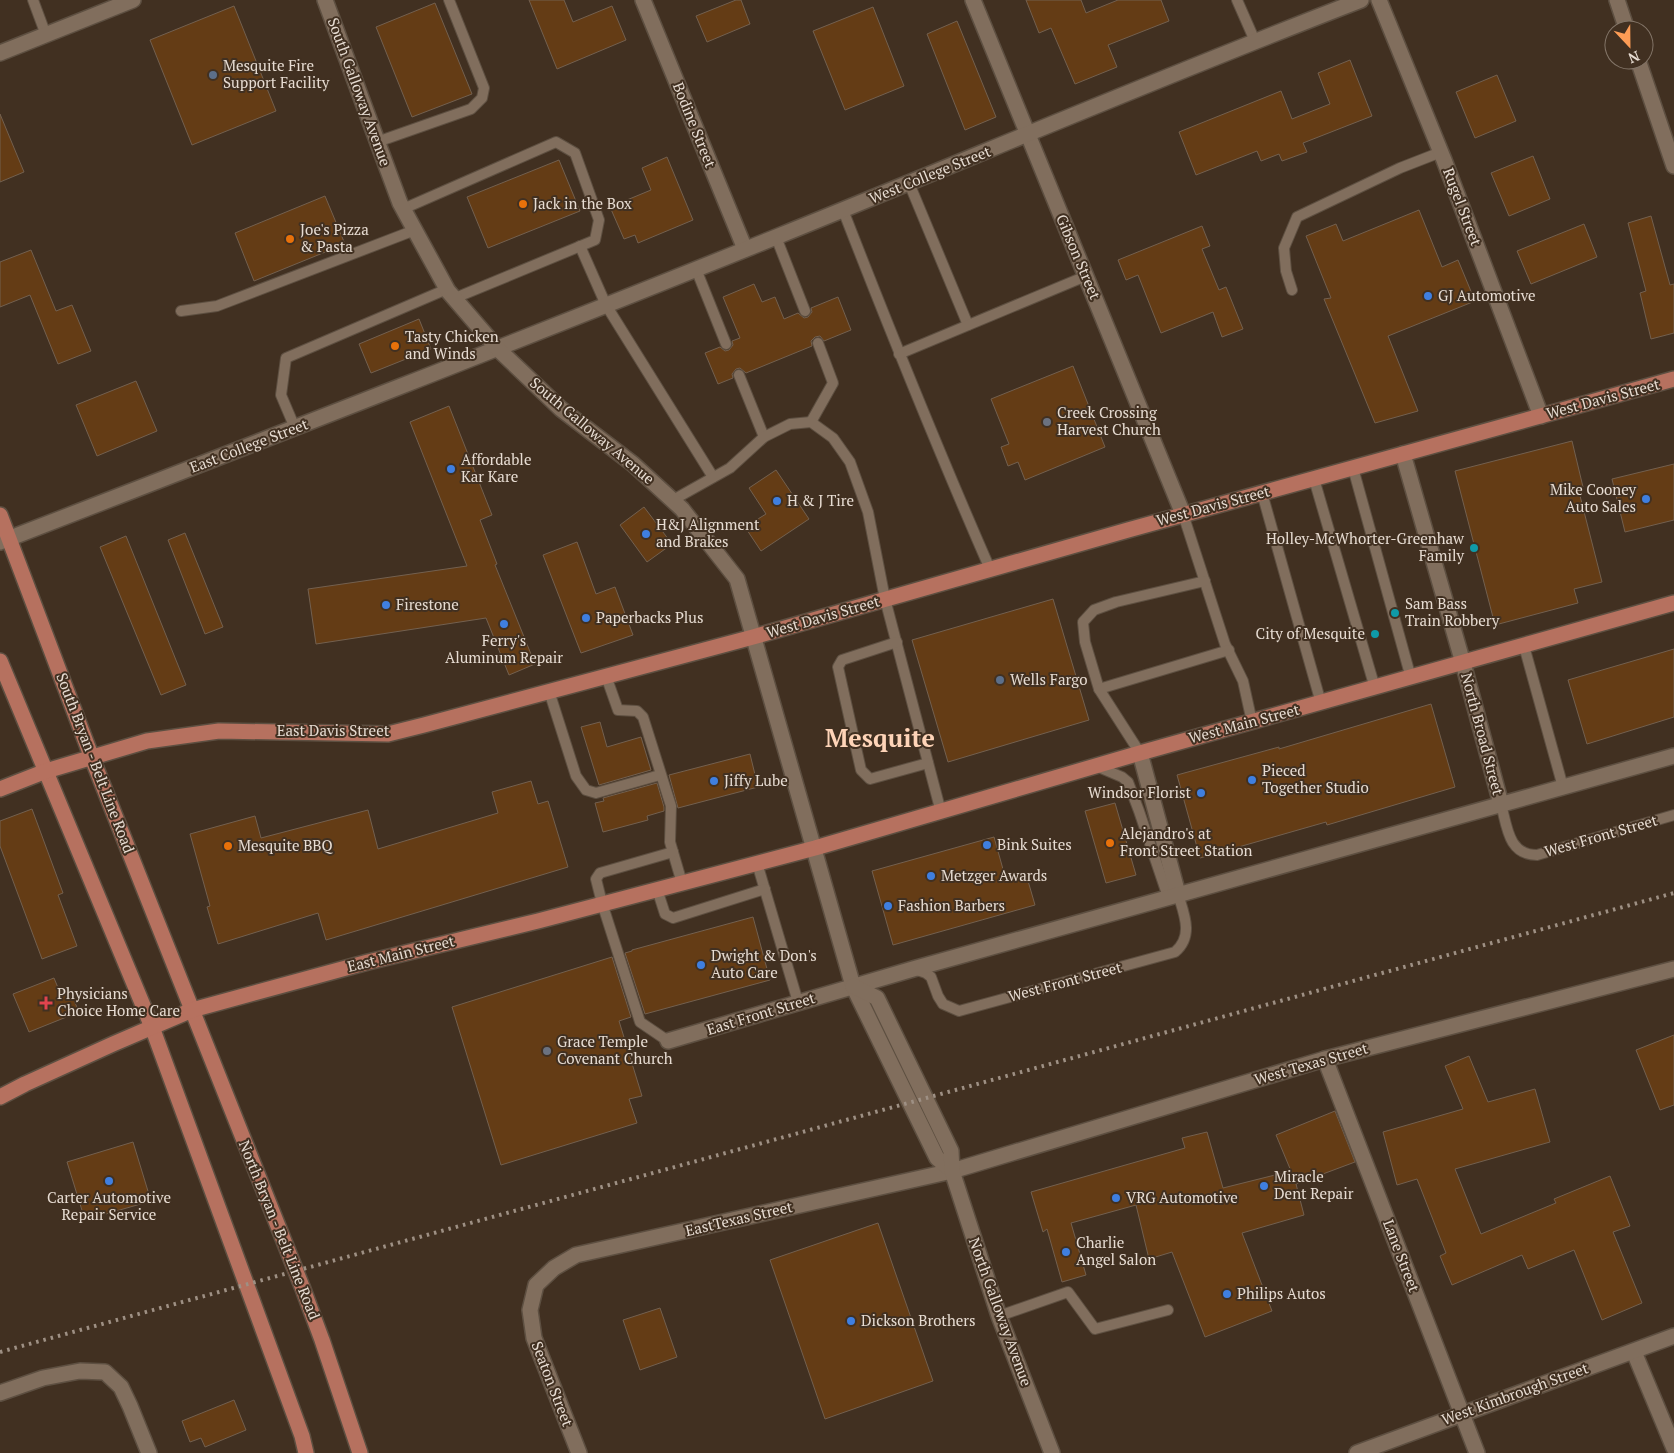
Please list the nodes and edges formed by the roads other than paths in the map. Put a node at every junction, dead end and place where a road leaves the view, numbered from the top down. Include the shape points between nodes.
1 (33, 0) edge
2 (133, 0) edge
3 (325, 0) edge
4 (448, 0) edge
5 (643, 0) edge
6 (973, 0) edge
7 (1237, 0) edge
8 (1361, 0) edge
9 (1379, 0) edge
10 (1617, 0) edge
11 (1624, 20) edge
12 (46, 35) junction
13 (1255, 41) junction
14 (0, 53) edge
15 (1641, 70) edge
16 (1027, 135) junction
17 (377, 142) junction
18 (1441, 152) junction
19 (1674, 166) edge
20 (909, 183) junction
21 (403, 210) junction
22 (843, 210) junction
23 (415, 230) junction
24 (776, 237) junction
25 (580, 246) junction
26 (745, 250) junction
27 (696, 269) junction
28 (1086, 276) junction
29 (1292, 290) dead end
30 (451, 294) junction
31 (606, 305) junction
32 (181, 311) dead end
33 (805, 311) dead end
34 (968, 325) junction
35 (818, 343) dead end
36 (726, 344) dead end
37 (498, 349) junction
38 (899, 354) junction
39 (739, 376) dead end
40 (1674, 379) edge
41 (1541, 416) junction
42 (811, 422) junction
43 (295, 428) junction
44 (764, 437) junction
45 (1404, 454) junction
46 (1353, 468) junction
47 (713, 477) junction
48 (1314, 479) junction
49 (1262, 493) junction
50 (673, 500) junction
51 (1184, 514) junction
52 (0, 515) edge
53 (5, 541) edge
54 (990, 569) junction
55 (1205, 582) junction
56 (886, 599) junction
57 (1674, 603) edge
58 (752, 637) junction
59 (897, 642) junction
60 (1524, 646) junction
61 (1228, 650) junction
62 (0, 661) edge
63 (1463, 663) junction
64 (606, 676) junction
65 (1411, 678) junction
66 (1375, 688) junction
67 (1099, 689) junction
68 (549, 692) junction
69 (1321, 703) junction
70 (1252, 722) junction
71 (1140, 753) junction
72 (1674, 756) edge
73 (92, 758) junction
74 (928, 763) junction
75 (1096, 766) junction
76 (46, 772) junction
77 (660, 774) junction
78 (1563, 787) junction
79 (0, 789) edge
80 (1501, 804) junction
81 (941, 812) junction
82 (1674, 815) edge
83 (815, 848) junction
84 (673, 852) junction
85 (757, 863) junction
86 (682, 883) junction
87 (657, 889) junction
88 (765, 889) junction
89 (1173, 896) junction
90 (602, 904) junction
91 (913, 969) junction
92 (1674, 969) edge
93 (853, 986) junction
94 (798, 1002) junction
95 (192, 1010) junction
96 (152, 1027) junction
97 (668, 1041) joint
98 (1326, 1059) junction
99 (0, 1097) edge
100 (952, 1170) junction
101 (536, 1285) joint
102 (1168, 1310) dead end
103 (999, 1316) junction
104 (1674, 1336) edge
105 (1634, 1352) junction
106 (0, 1393) edge
107 (1461, 1414) junction
108 (1674, 1448) edge
109 (149, 1453) edge
110 (306, 1453) edge
111 (360, 1453) edge
112 (579, 1453) edge
113 (1052, 1453) edge
114 (1357, 1453) edge
115 (1477, 1453) edge

1 - 12 lane
2 - 12 street
3 - 17 street, South Galloway Avenue
4 - 17 lane via 484,88 482,98 471,109
5 - 26 street, Bodine Street
6 - 16 street, Gibson Street
7 - 13 lane
8 - 13 street, West College Street
9 - 18 street, Rugel Street
10 - 11 street
12 - 14 street
13 - 16 street, West College Street
15 - 19 street
16 - 20 street, West College Street
16 - 28 street, Gibson Street
17 - 21 street, South Galloway Avenue
18 - 29 lane via 1297,217 1284,248
18 - 41 street, Rugel Street
20 - 22 street, West College Street
20 - 34 lane
21 - 23 street, South Galloway Avenue
21 - 25 lane via 556,142 575,153 599,220 596,240
22 - 24 street, West College Street
22 - 38 lane
23 - 30 street, South Galloway Avenue
23 - 32 lane via 217,306
24 - 26 street, West College Street
24 - 33 lane
25 - 30 lane
25 - 31 lane
26 - 27 street, West College Street
27 - 31 street, West College Street
27 - 36 lane
28 - 34 lane
28 - 51 street, Gibson Street
30 - 37 street, South Galloway Avenue
30 - 43 lane via 286,358 281,395
31 - 37 street, West College Street
31 - 47 lane
34 - 38 lane
35 - 42 lane via 833,383
37 - 43 street, East College Street
37 - 50 street, South Galloway Avenue via 561,410 633,464
38 - 54 lane
39 - 44 lane
40 - 41 main road, West Davis Street
41 - 45 main road, West Davis Street
42 - 44 lane via 790,424
42 - 56 lane via 833,438 850,462 868,512
43 - 53 street, East College Street
44 - 47 lane via 730,468
45 - 46 main road, West Davis Street
45 - 63 street, North Broad Street
46 - 48 main road, West Davis Street
46 - 65 lane
47 - 50 lane
48 - 49 main road, West Davis Street
48 - 66 lane
49 - 51 main road, West Davis Street
49 - 69 lane
50 - 58 street, South Galloway Avenue via 737,579
51 - 54 main road, West Davis Street
51 - 55 lane
52 - 53 main road, South Bryan - Belt Line Road
53 - 73 main road, South Bryan - Belt Line Road
54 - 56 main road, West Davis Street
55 - 61 lane
55 - 67 lane via 1094,610 1083,622 1085,642
56 - 58 main road, West Davis Street
56 - 59 lane
57 - 60 main road, West Main Street
58 - 64 main road, East Davis Street
58 - 83 street, South Galloway Avenue
59 - 74 lane
59 - 74 lane via 842,660 838,667 861,770 870,779
60 - 63 main road, West Main Street
60 - 78 lane
61 - 67 lane
61 - 70 lane via 1243,681
62 - 76 main road
63 - 65 main road, West Main Street
63 - 80 street, North Broad Street
64 - 68 main road, East Davis Street
64 - 77 lane via 618,710 637,711 643,717
65 - 66 main road, West Main Street
66 - 69 main road, West Main Street
67 - 71 lane
68 - 73 main road, East Davis Street via 388,734 219,731 147,741
68 - 77 lane via 576,776 586,790 596,792
69 - 70 main road, West Main Street
70 - 71 main road, West Main Street
71 - 75 main road, West Main Street
71 - 89 street
72 - 78 street
73 - 76 main road, East Davis Street
73 - 95 main road, South Bryan - Belt Line Road
74 - 81 lane
75 - 81 main road, West Main Street
75 - 89 lane, West Front Street via 1128,782
76 - 79 main road, East Davis Street
76 - 96 main road
77 - 84 lane via 670,806
78 - 80 street
80 - 82 lane, West Front Street via 1514,845 1530,855
80 - 89 street
81 - 83 main road, West Main Street
83 - 85 main road, East Main Street
83 - 93 street, North Galloway Avenue
84 - 86 lane
84 - 90 lane via 600,873 596,879
85 - 86 main road, East Main Street
85 - 88 lane
86 - 87 main road, East Main Street
87 - 88 lane via 665,914 672,918
87 - 90 main road, East Main Street
88 - 94 lane
89 - 91 street
89 - 91 lane, West Front Street via 1187,928 1181,948 1175,952 959,1011 943,1004 931,977
90 - 95 main road, East Main Street
90 - 97 lane via 640,1022
91 - 93 street
92 - 98 street, West Texas Street
93 - 94 street, East Front Street
93 - 100 street, North Galloway Avenue via 938,1158
94 - 97 street, East Front Street
95 - 96 main road, East Main Street
95 - 111 main road, North Bryan - Belt Line Road via 322,1340
96 - 99 main road, East Main Street
96 - 110 main road
98 - 100 street, West Texas Street
98 - 107 street, Lane Street
100 - 101 street, EastTexas Street via 576,1255 554,1268
100 - 103 street, North Galloway Avenue
101 - 112 street, Seaton Street via 530,1310 534,1338
102 - 103 lane via 1095,1329 1068,1292
103 - 113 street, North Galloway Avenue
104 - 105 street, West Kimbrough Street
105 - 107 street, West Kimbrough Street
105 - 108 street
106 - 109 street via 52,1376 80,1371 105,1372 121,1387
107 - 114 street, West Kimbrough Street
107 - 115 street, Lane Street

